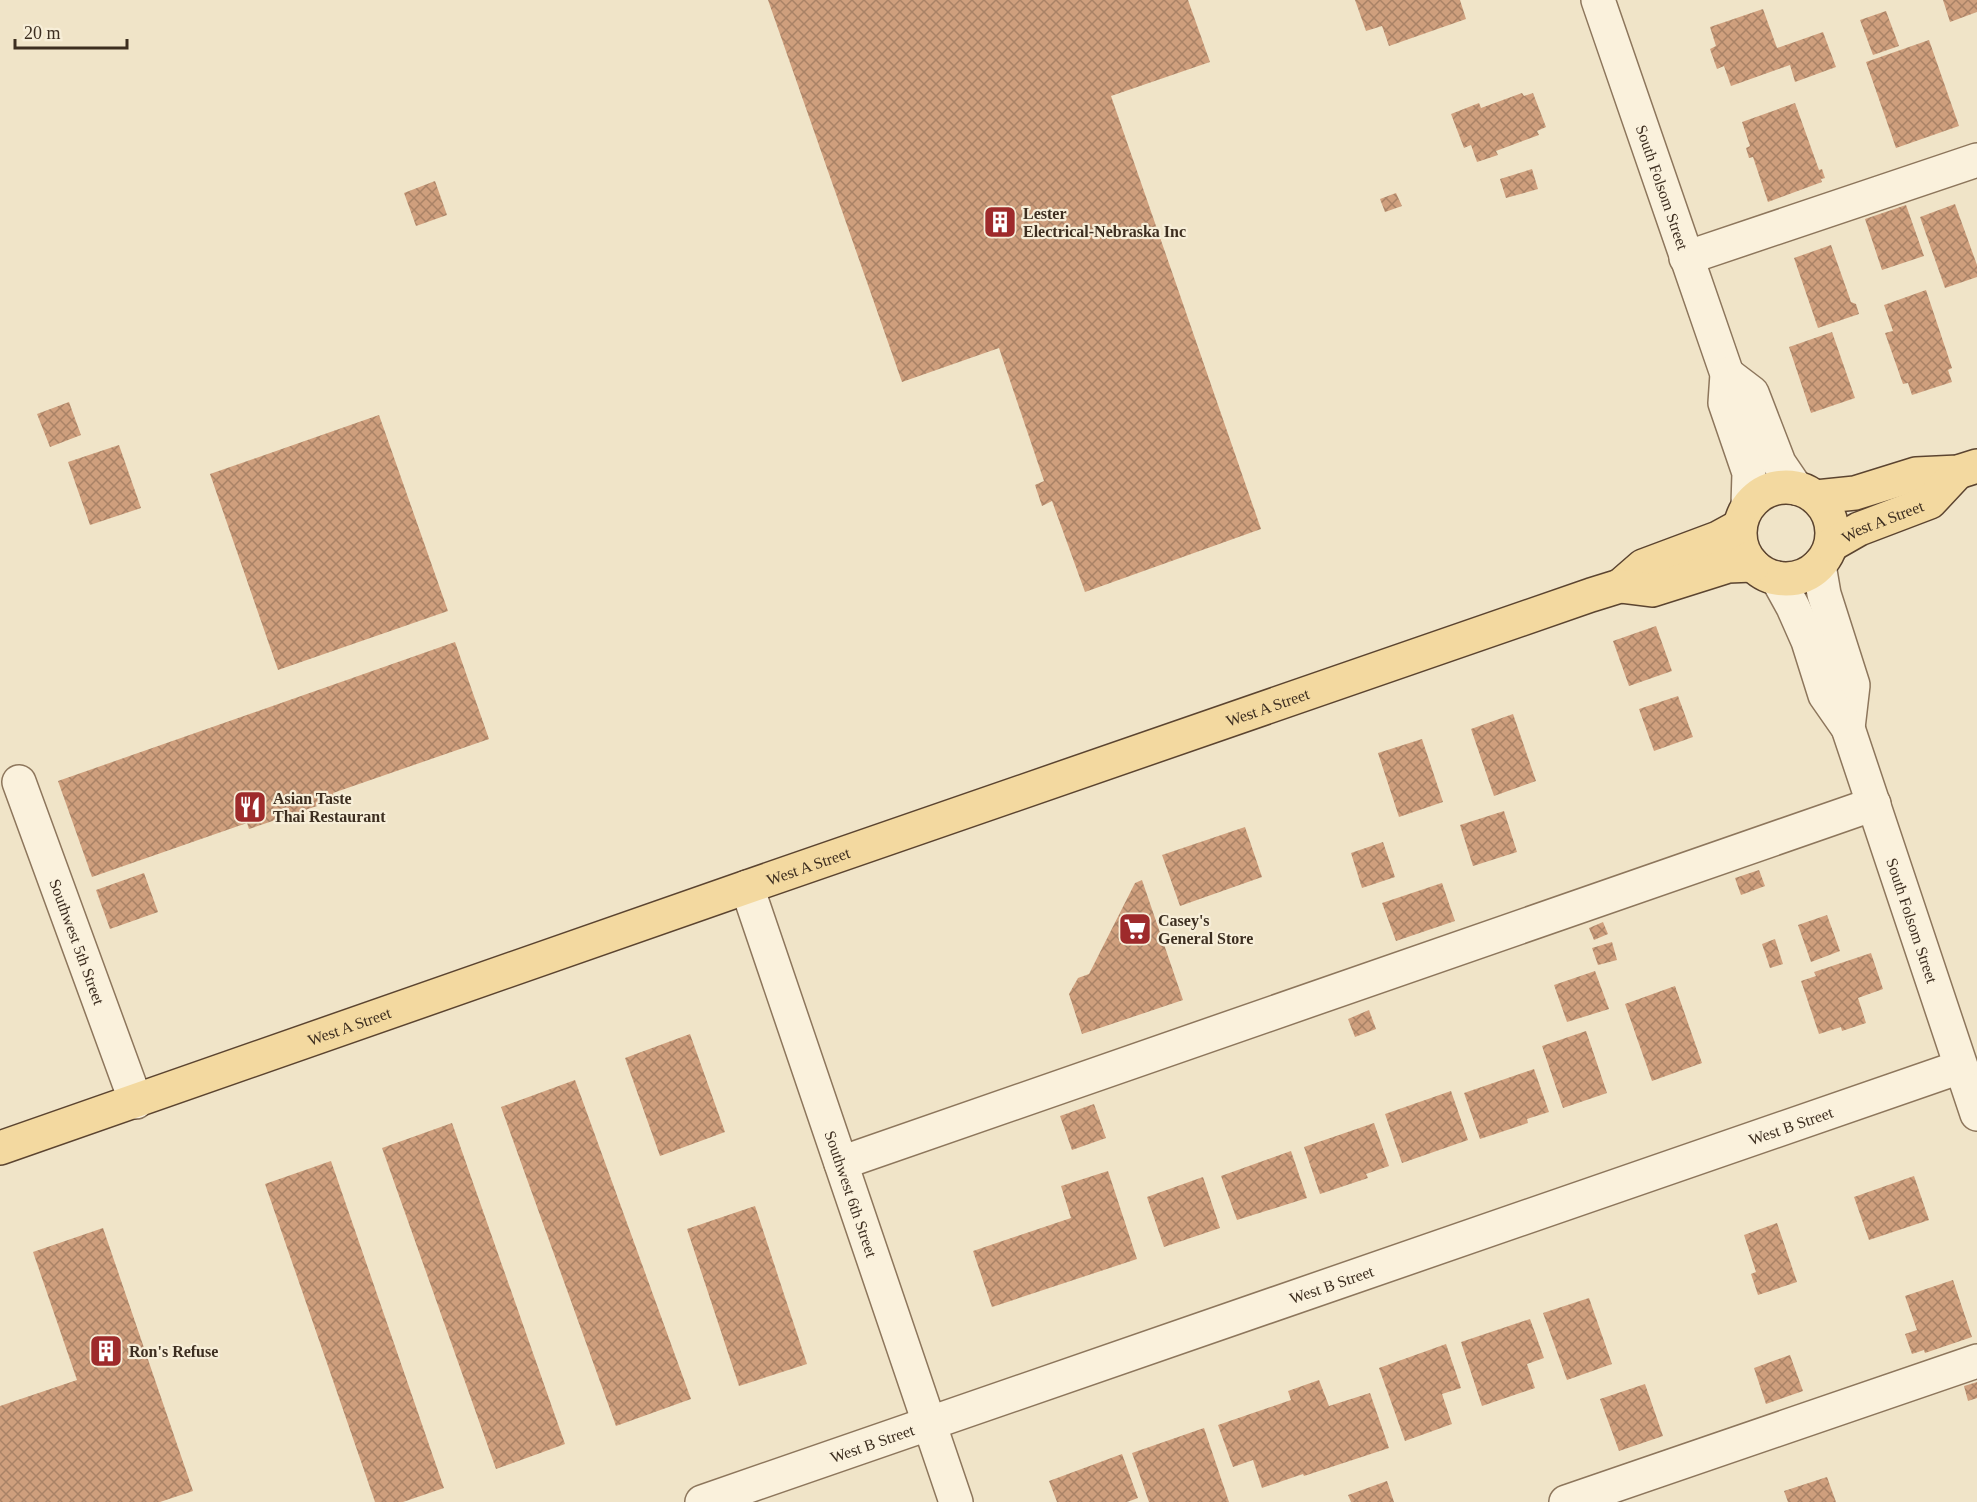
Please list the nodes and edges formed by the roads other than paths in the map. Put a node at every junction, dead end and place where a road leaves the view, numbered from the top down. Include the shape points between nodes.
1 (1598, 0) edge
2 (1977, 160) edge
3 (1686, 258) junction
4 (1727, 374) junction
5 (1968, 469) edge
6 (1806, 492) junction
7 (1744, 516) junction
8 (1825, 555) junction
9 (1765, 571) junction
10 (1620, 586) junction
11 (1848, 728) junction
12 (19, 782) dead end
13 (1874, 804) junction
14 (747, 887) junction
15 (1960, 1067) junction
16 (136, 1102) junction
17 (1977, 1114) edge
18 (0, 1148) edge
19 (841, 1163) junction
20 (1977, 1361) edge
21 (930, 1424) junction
22 (702, 1502) edge
23 (956, 1502) edge
24 (1566, 1502) edge

1 - 3 street, South Folsom Street
2 - 3 street
3 - 4 street, South Folsom Street
4 - 6 street via 1752,393 1779,463
4 - 7 street, South Folsom Street via 1725,403 1749,473
5 - 6 main road, West A Street via 1916,474 1855,493
5 - 8 main road, West A Street via 1930,502 1859,529
6 - 7 main road via 1788,486 1773,488 1759,495
6 - 8 main road via 1825,508 1831,522 1833,534
7 - 9 main road via 1740,538 1743,549
7 - 10 main road, West A Street via 1719,538 1643,566
8 - 9 main road via 1807,574 1792,578
8 - 11 street, South Folsom Street via 1824,594 1853,685
9 - 10 main road, West A Street via 1728,566 1652,590
9 - 11 street, South Folsom Street via 1793,607 1825,695
10 - 14 main road, West A Street
11 - 13 street, South Folsom Street
12 - 16 street, Southwest 5th Street
13 - 15 street, South Folsom Street
13 - 19 street
14 - 16 main road, West A Street
14 - 19 street, Southwest 6th Street
15 - 17 street, South Folsom Street
15 - 21 street, West B Street
16 - 18 main road, West A Street
19 - 21 street, Southwest 6th Street
20 - 24 street
21 - 22 street, West B Street
21 - 23 street, Southwest 6th Street

